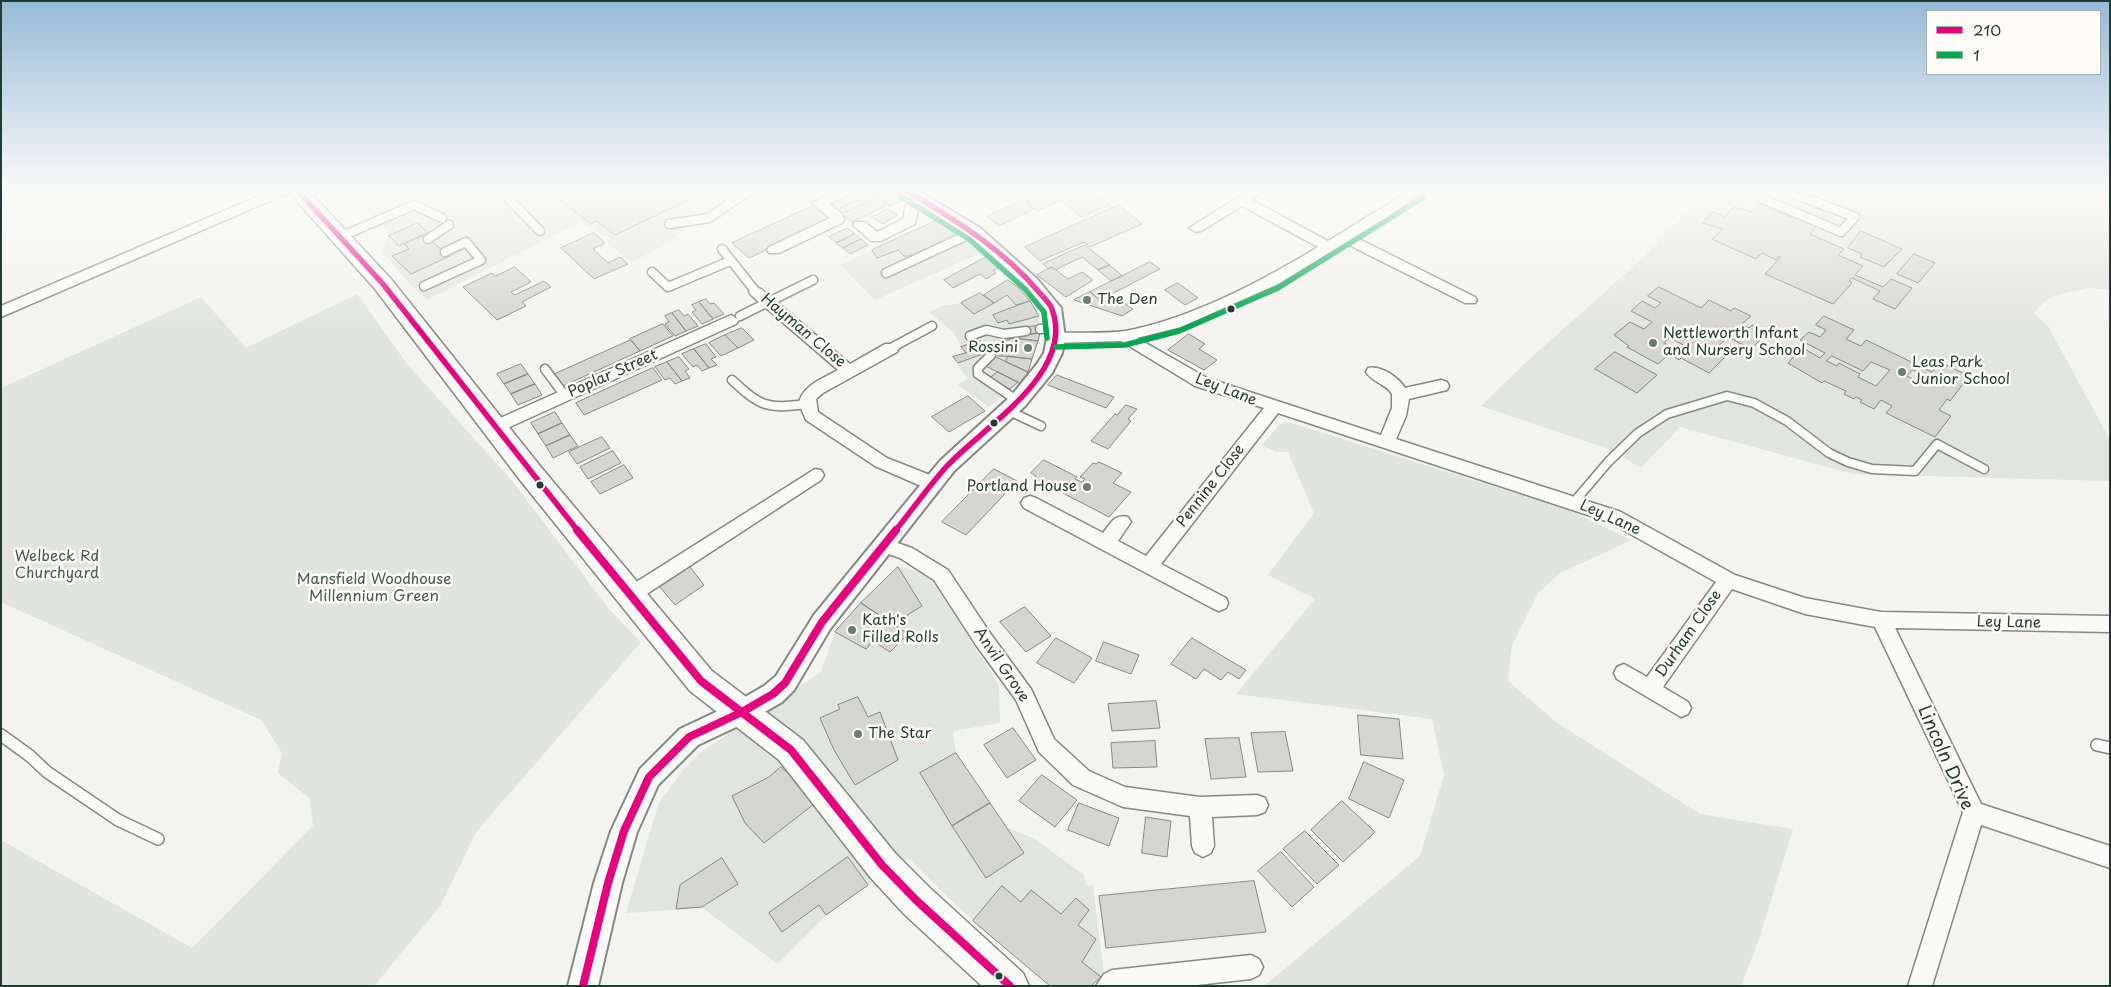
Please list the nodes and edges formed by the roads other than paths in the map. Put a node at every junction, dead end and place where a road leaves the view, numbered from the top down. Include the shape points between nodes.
1 (177, 236) edge
2 (342, 236) edge
3 (432, 236) edge
4 (803, 236) edge
5 (965, 236) edge
6 (978, 236) edge
7 (1308, 236) edge
8 (1348, 236) edge
9 (1345, 238) junction
10 (428, 239) dead end
11 (466, 242) joint
12 (1330, 248) junction
13 (722, 249) dead end
14 (774, 250) dead end
15 (445, 252) dead end
16 (730, 261) junction
17 (652, 272) dead end
18 (886, 273) dead end
19 (813, 280) dead end
20 (424, 286) dead end
21 (756, 292) joint
22 (1470, 300) dead end
23 (769, 302) junction
24 (1, 312) edge
25 (736, 318) joint
26 (932, 326) dead end
27 (1026, 331) dead end
28 (1050, 332) junction
29 (970, 336) dead end
30 (1124, 336) junction
31 (891, 348) joint
32 (991, 354) dead end
33 (545, 369) dead end
34 (849, 371) junction
35 (1374, 372) dead end
36 (732, 380) dead end
37 (1440, 386) dead end
38 (1401, 395) junction
39 (565, 396) junction
40 (806, 404) junction
41 (1013, 406) junction
42 (1274, 407) junction
43 (1042, 426) dead end
44 (495, 427) junction
45 (1386, 443) junction
46 (1984, 469) dead end
47 (814, 475) dead end
48 (934, 484) junction
49 (1574, 502) junction
50 (1030, 503) dead end
51 (1122, 522) dead end
52 (1106, 543) junction
53 (884, 545) junction
54 (1149, 566) junction
55 (1728, 580) junction
56 (629, 596) junction
57 (1219, 603) dead end
58 (1881, 620) junction
59 (2110, 624) edge
60 (1624, 673) dead end
61 (1650, 689) junction
62 (1681, 708) dead end
63 (742, 712) junction
64 (1, 735) edge
65 (2097, 745) dead end
66 (2110, 748) edge
67 (1257, 805) dead end
68 (1200, 807) junction
69 (1974, 812) junction
70 (158, 839) dead end
71 (1203, 846) dead end
72 (2110, 856) edge
73 (1251, 967) dead end
74 (583, 986) edge
75 (1010, 986) edge
76 (1108, 986) edge
77 (1920, 986) edge

1 - 24 street
2 - 44 main road
3 - 10 lane
4 - 14 street
5 - 18 lane
6 - 28 street via 1052,308
7 - 12 street
8 - 9 street
9 - 12 street
9 - 22 street
11 - 15 lane
11 - 20 lane via 481,260
12 - 30 street via 1220,305 1176,323
13 - 16 lane
16 - 17 lane via 668,287
16 - 21 lane
19 - 23 lane
21 - 23 street, Hayman Close
23 - 25 lane
23 - 34 street, Hayman Close
25 - 39 street, Poplar Street
26 - 31 lane
27 - 29 lane via 1004,334 986,330
28 - 30 street
28 - 41 street via 1052,352 1045,368
30 - 42 street, Ley Lane via 1201,382
31 - 34 street
32 - 41 lane via 978,368 978,374
33 - 39 lane
34 - 40 street via 808,396
35 - 38 street via 1397,387
36 - 40 lane via 759,404 781,407
37 - 38 street
38 - 45 street via 1400,407
39 - 44 street, Poplar Street
40 - 48 street via 812,416 881,462
41 - 43 lane
41 - 48 street via 947,466
42 - 45 street, Ley Lane
42 - 54 street, Pennine Close
44 - 56 main road
45 - 49 street, Ley Lane
46 - 49 lane via 1937,444 1915,470 1872,469 1828,453 1787,421 1754,403 1727,396 1667,414 1638,433
47 - 56 street
48 - 53 street
49 - 55 street, Ley Lane via 1615,517
50 - 52 street
51 - 52 street
52 - 54 street
53 - 63 street via 822,622 785,683
53 - 68 street, Anvil Grove via 906,553 941,576 1024,695 1046,745 1081,778 1123,797
54 - 57 street
55 - 58 street, Ley Lane via 1805,606
55 - 61 street, Durham Close
56 - 63 main road via 701,681
58 - 59 street, Ley Lane
58 - 69 street, Lincoln Drive
60 - 61 street
61 - 62 street
63 - 74 street via 680,744 649,777 624,831
63 - 75 main road via 792,752 866,846 902,885
64 - 70 lane via 47,772 110,815
65 - 66 lane
67 - 68 street, Anvil Grove
68 - 71 street
69 - 72 street
69 - 77 street, Lincoln Drive
73 - 76 street via 1112,982

